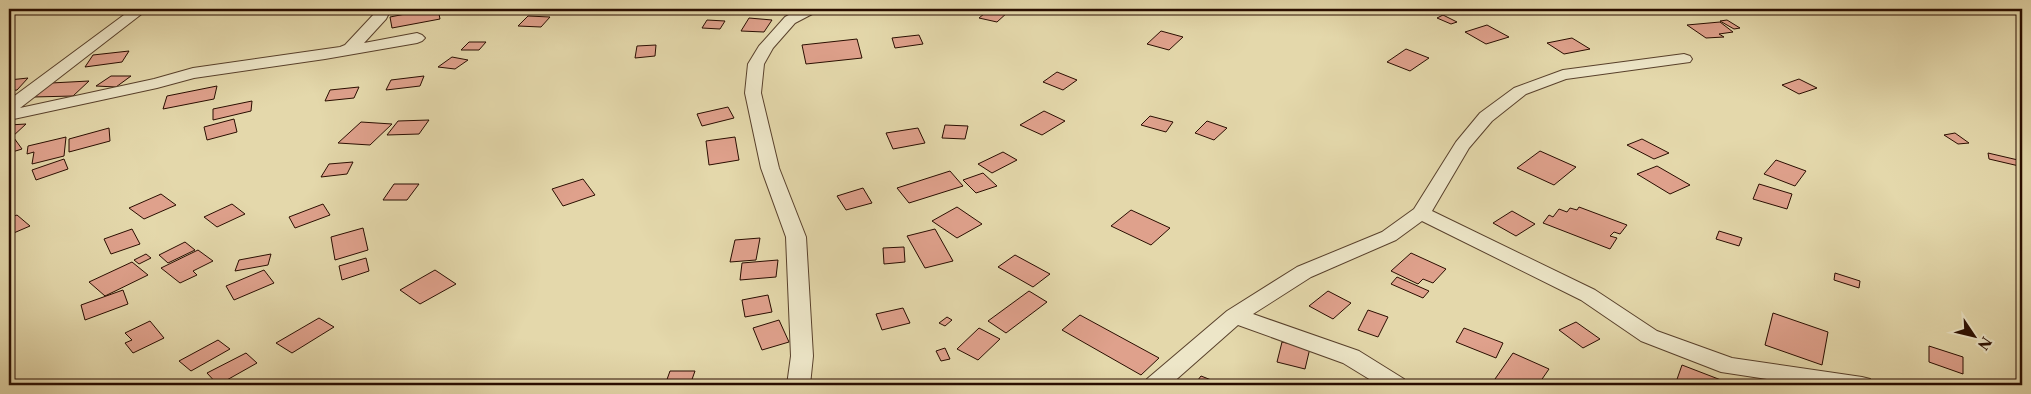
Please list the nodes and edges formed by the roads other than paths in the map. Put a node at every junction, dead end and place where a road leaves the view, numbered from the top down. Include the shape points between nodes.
1 (141, 9) edge
2 (384, 9) edge
3 (811, 9) edge
4 (418, 38) dead end
5 (325, 54) junction
6 (1684, 59) dead end
7 (9, 108) edge
8 (9, 115) edge
9 (1421, 213) junction
10 (1235, 316) junction
11 (798, 385) edge
12 (1155, 385) edge
13 (1396, 385) edge
14 (1862, 385) edge

1 - 7 street
2 - 5 street via 350,48
3 - 11 street via 790,20 767,46 756,64 754,93 770,168 796,237 802,356
4 - 5 street
5 - 8 street via 193,73
6 - 9 street via 1563,75 1520,92 1486,117 1462,146
9 - 10 street via 1389,236 1304,272
9 - 14 street via 1588,294 1649,336 1729,366
10 - 12 street
10 - 13 street via 1350,357

